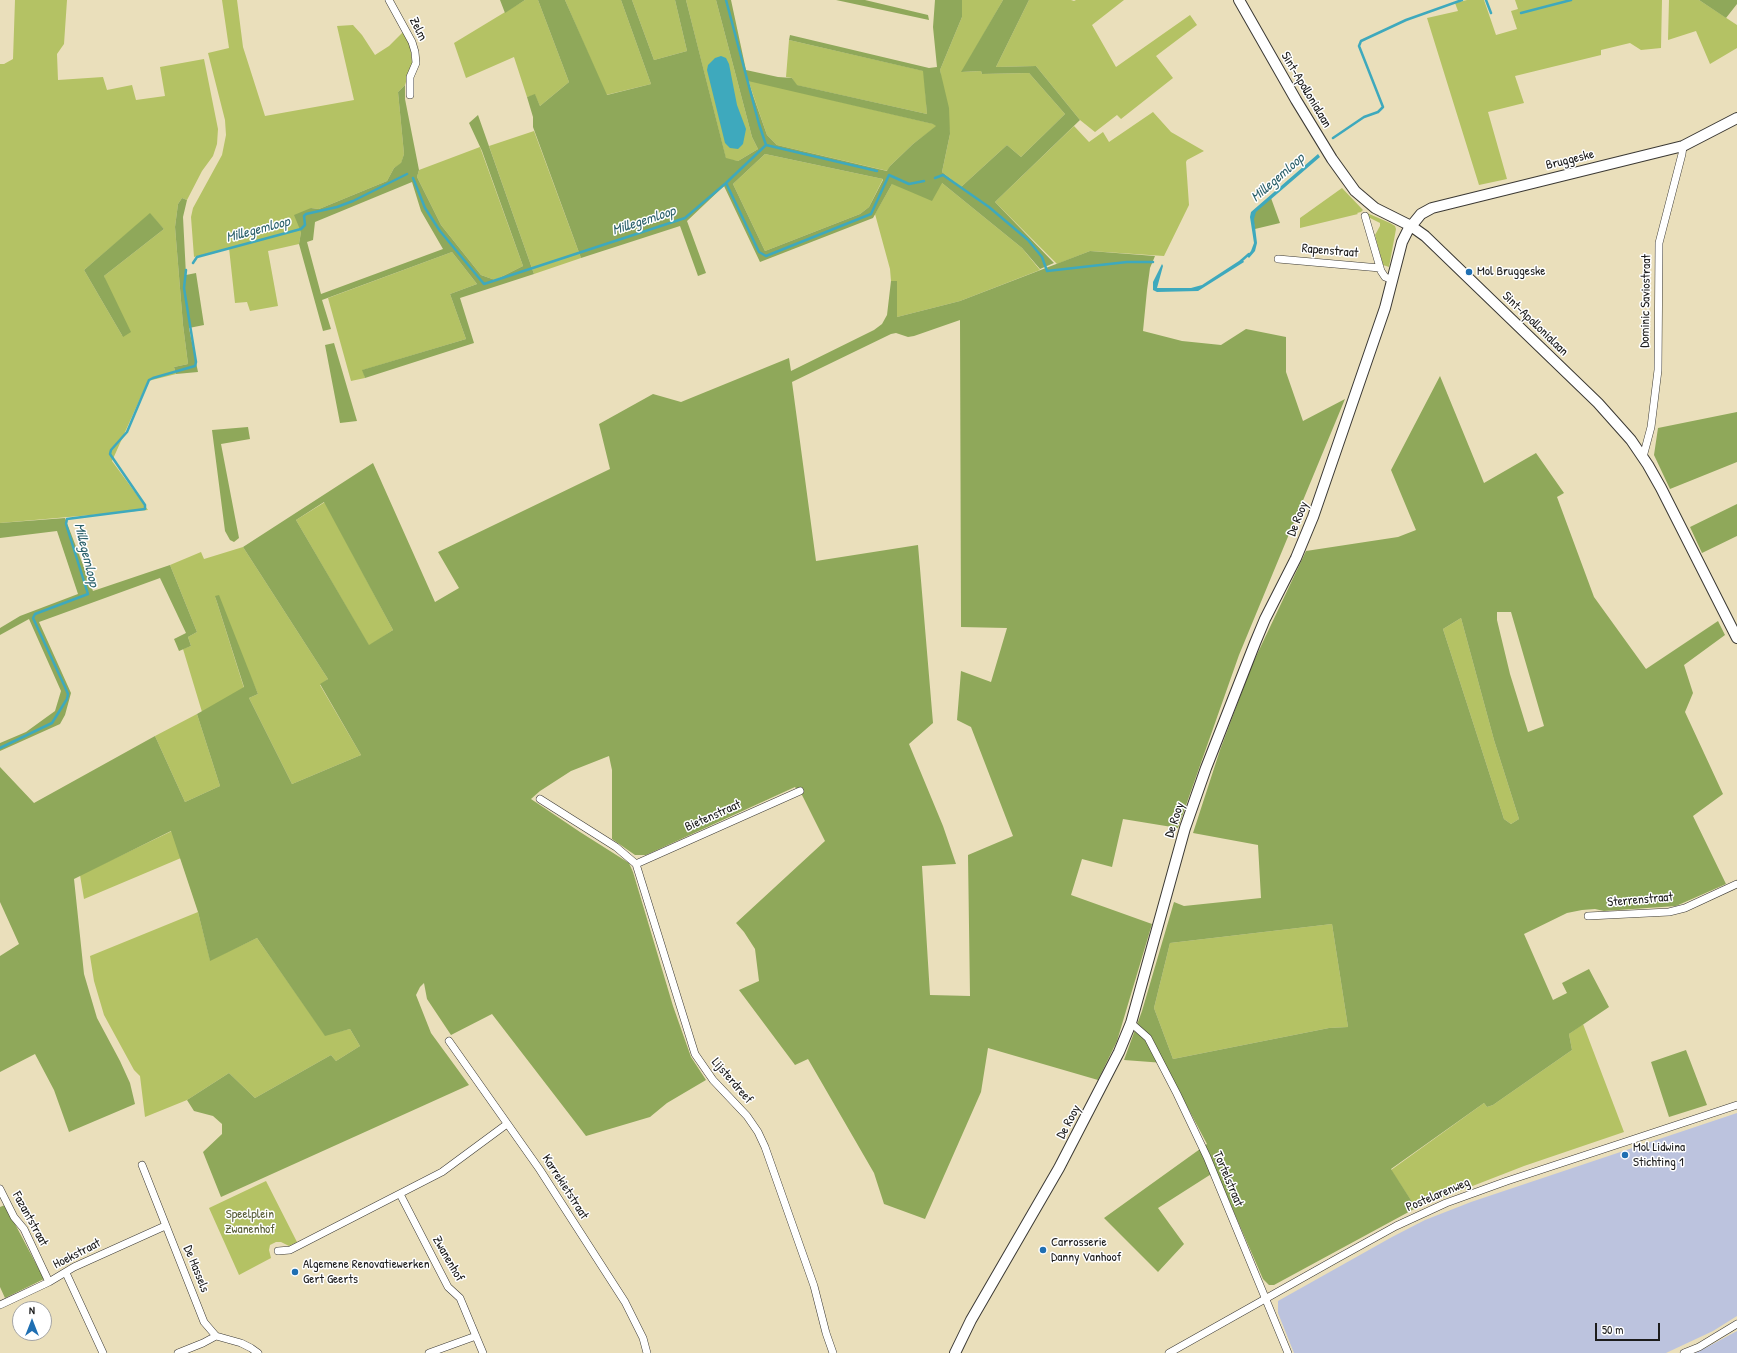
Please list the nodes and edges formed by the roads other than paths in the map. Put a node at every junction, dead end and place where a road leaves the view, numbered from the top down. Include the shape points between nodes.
1 (389, 0) edge
2 (1239, 0) edge
3 (410, 95) dead end
4 (1737, 118) edge
5 (1683, 146) junction
6 (1365, 216) dead end
7 (1411, 226) junction
8 (1278, 259) dead end
9 (1380, 268) junction
10 (1392, 280) junction
11 (1643, 457) junction
12 (1737, 638) edge
13 (800, 791) dead end
14 (540, 799) dead end
15 (636, 864) junction
16 (1737, 884) edge
17 (1588, 916) dead end
18 (1131, 1024) junction
19 (449, 1041) dead end
20 (1737, 1105) edge
21 (507, 1124) junction
22 (142, 1165) dead end
23 (0, 1189) edge
24 (400, 1194) junction
25 (165, 1226) junction
26 (278, 1251) dead end
27 (66, 1273) junction
28 (49, 1282) junction
29 (1266, 1298) junction
30 (0, 1305) edge
31 (1737, 1324) edge
32 (216, 1336) junction
33 (476, 1336) junction
34 (103, 1353) edge
35 (178, 1353) edge
36 (258, 1353) edge
37 (430, 1353) edge
38 (483, 1353) edge
39 (647, 1353) edge
40 (833, 1353) edge
41 (955, 1353) edge
42 (1168, 1353) edge
43 (1288, 1353) edge
44 (1684, 1353) edge

1 - 3 street, Zelm via 415,52 416,63 410,77
2 - 7 street, Sint-Apollonialaan via 1296,100 1355,191 1375,208
4 - 5 street, Bruggeske
5 - 7 street, Bruggeske via 1432,208 1421,214
5 - 11 street, Dominic Saviostraat via 1659,243 1656,397
6 - 9 street
7 - 10 street, De Rooy via 1402,242
7 - 11 street, Sint-Apollonialaan via 1425,236 1598,403 1621,426
8 - 9 street, Rapenstraat
9 - 10 street via 1385,277
10 - 18 street, De Rooy via 1313,517 1255,642 1206,768 1185,828
11 - 12 street, Sint-Apollonialaan
13 - 15 street, Bietenstraat
14 - 15 street via 616,847
15 - 40 street, Lijsterdreef via 695,1054 712,1080 746,1116 760,1137 814,1286
16 - 17 street, Sterrenstraat via 1685,908 1669,912
18 - 29 street, Tortelstraat via 1148,1038 1177,1094
18 - 41 street, De Rooy via 1100,1091 1059,1168 971,1320
19 - 21 street, Karrekietstraat
20 - 29 street, Postelarenweg via 1446,1202 1396,1226
21 - 24 street via 442,1172
21 - 39 street, Karrekietstraat via 540,1170 630,1309
22 - 25 street, De Hassels
23 - 28 street, Fazantstraat via 14,1217 24,1229
24 - 26 street via 290,1250
24 - 33 street, Zwanenhof via 448,1287 460,1298
25 - 27 street, Hoekstraat
25 - 32 street, De Hassels via 204,1322
27 - 28 street, Hoekstraat
27 - 34 street
28 - 30 street, Hoekstraat
29 - 42 street, Postelarenweg
29 - 43 street, Tortelstraat
31 - 44 street
32 - 35 street
32 - 36 street via 241,1343
33 - 37 street
33 - 38 street, Zwanenhof

